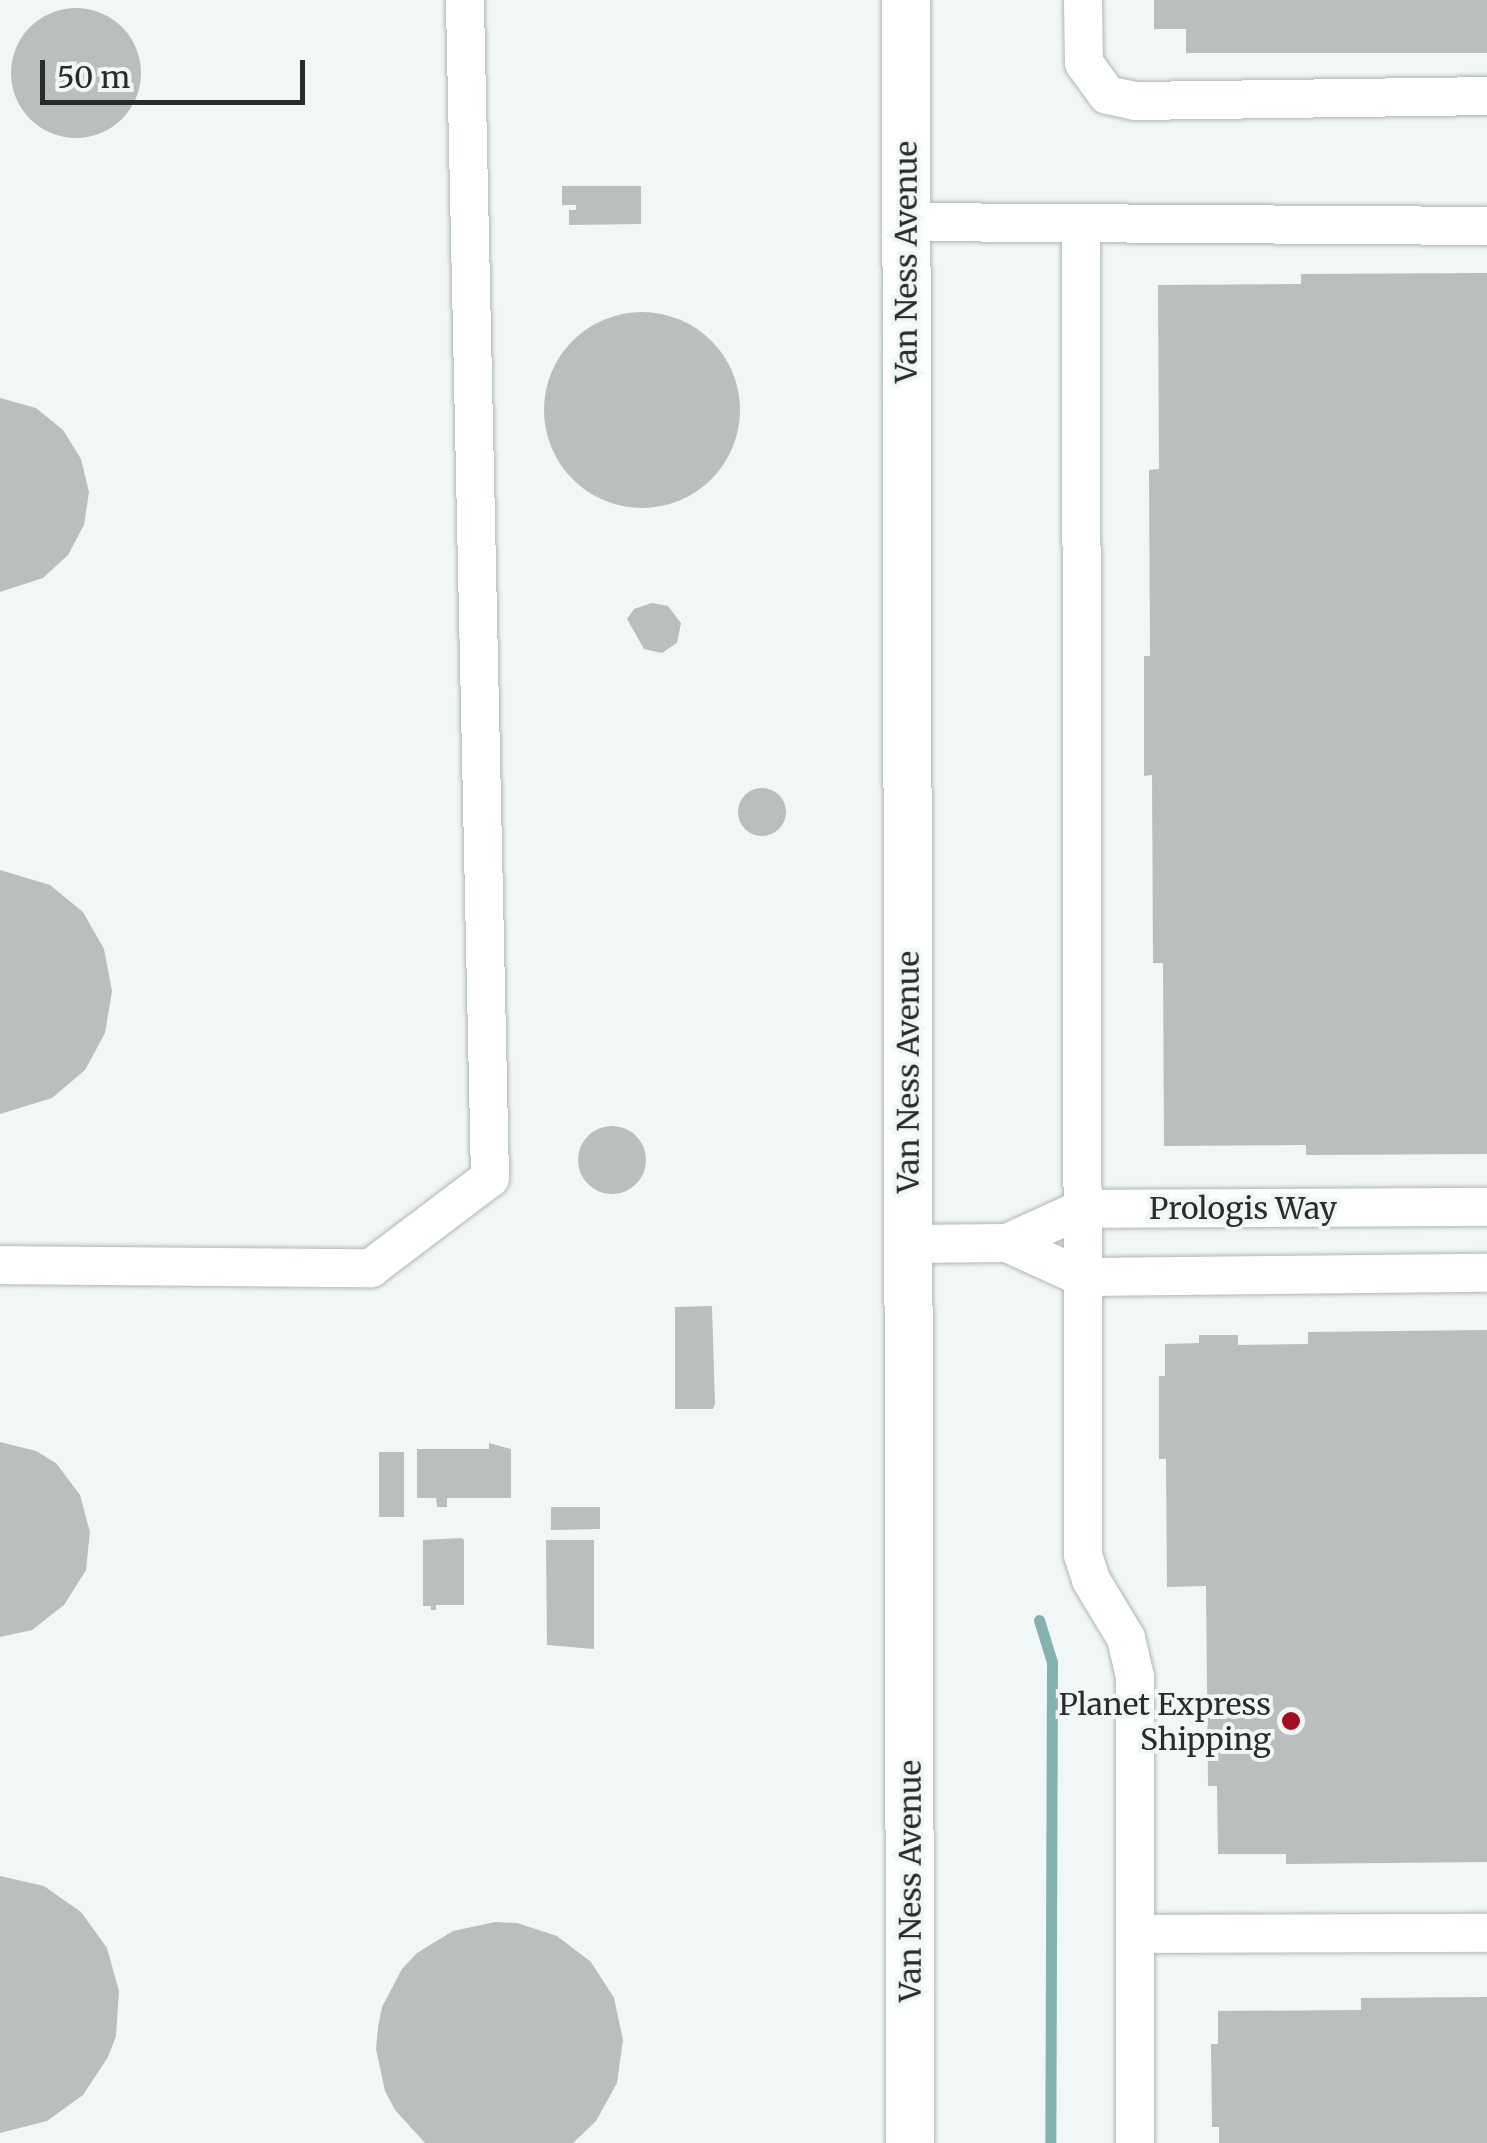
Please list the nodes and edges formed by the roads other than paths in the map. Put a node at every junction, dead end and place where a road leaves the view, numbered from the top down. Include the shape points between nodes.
1 (465, 0) edge
2 (906, 0) edge
3 (1083, 0) edge
4 (1487, 96) edge
5 (906, 222) junction
6 (1081, 223) junction
7 (1487, 226) edge
8 (1487, 1207) edge
9 (1082, 1209) junction
10 (1007, 1243) junction
11 (908, 1244) junction
12 (0, 1266) edge
13 (1487, 1274) edge
14 (1082, 1277) junction
15 (1487, 1932) edge
16 (1136, 1934) junction
17 (910, 2143) edge
18 (1136, 2143) edge

1 - 12 street via 490,1178 371,1268
2 - 5 main road, Van Ness Avenue
3 - 4 street via 1084,63 1107,96
5 - 6 street
5 - 11 main road, Van Ness Avenue
6 - 7 street
6 - 9 street
8 - 9 street, Prologis Way
9 - 10 street, Prologis Way
9 - 14 street
10 - 11 street, Prologis Way
10 - 14 street, Prologis Way
11 - 17 main road, Van Ness Avenue
13 - 14 street, Prologis Way
14 - 16 street via 1083,1555 1090,1580 1126,1638 1136,1677
15 - 16 street
16 - 18 street

